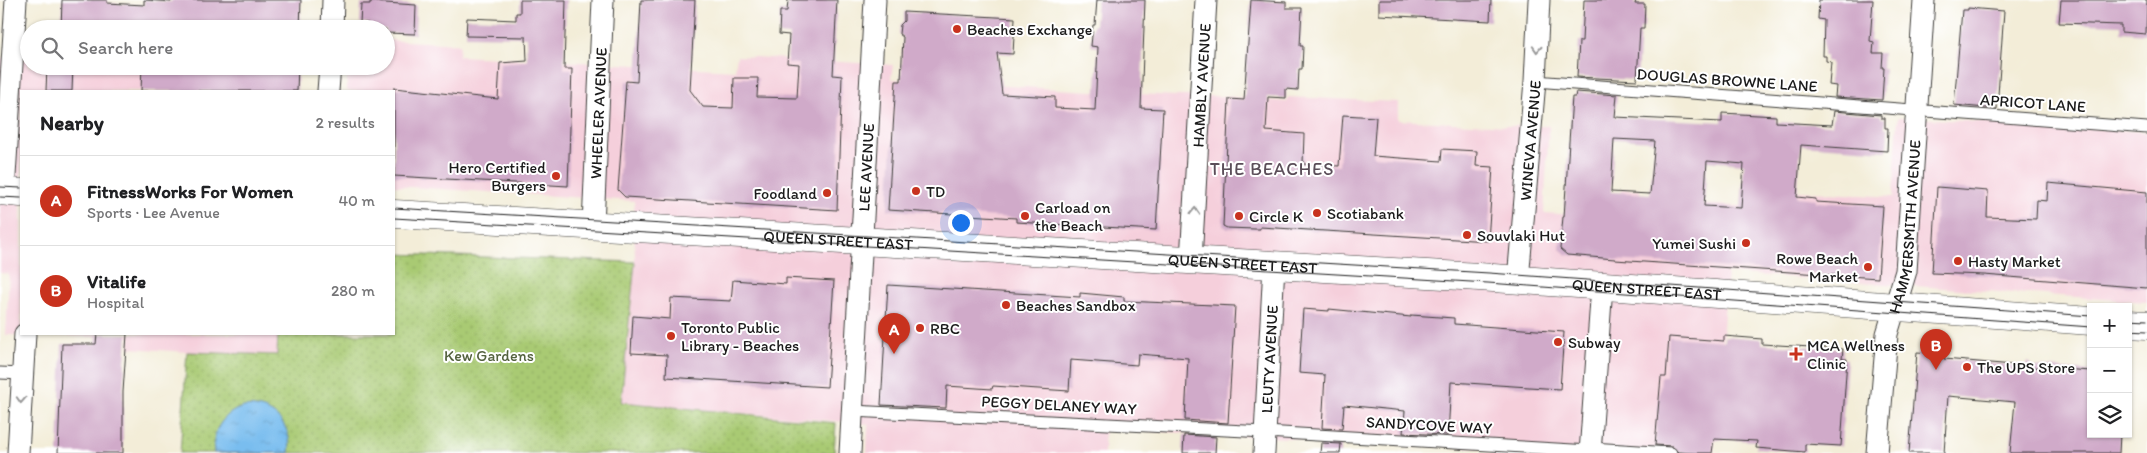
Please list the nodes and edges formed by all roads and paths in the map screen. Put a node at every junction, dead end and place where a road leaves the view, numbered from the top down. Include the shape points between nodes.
1 (16, 0) edge
2 (333, 0) edge
3 (603, 0) edge
4 (875, 0) edge
5 (1206, 0) edge
6 (1539, 0) edge
7 (1924, 0) edge
8 (332, 20) edge
9 (329, 75) edge
10 (1535, 81) junction
11 (328, 90) edge
12 (1917, 111) junction
13 (2147, 128) edge
14 (9, 192) edge
15 (395, 214) edge
16 (593, 225) junction
17 (862, 240) junction
18 (1191, 260) junction
19 (1274, 265) junction
20 (1518, 280) junction
21 (1602, 286) junction
22 (1896, 307) junction
23 (2087, 321) edge
24 (2132, 324) edge
25 (2147, 325) edge
26 (25, 335) edge
27 (0, 373) edge
28 (22, 374) junction
29 (852, 411) junction
30 (1265, 432) junction
31 (1590, 451) edge
32 (18, 453) edge
33 (850, 453) edge
34 (1264, 453) edge
35 (1672, 453) edge
36 (1878, 453) edge

1 - 14 street
2 - 8 street
3 - 16 street, WHEELER AVENUE
4 - 17 street, LEE AVENUE
18 -> 5 street, HAMBLY AVENUE
6 -> 10 street, WINEVA AVENUE
7 - 12 street, HAMMERSMITH AVENUE
9 - 11 street
10 - 12 lane, DOUGLAS BROWNE LANE
10 - 20 street, WINEVA AVENUE
12 - 13 lane, APRICOT LANE
12 - 22 street, HAMMERSMITH AVENUE via 1906,271
15 - 16 main road, QUEEN STREET EAST
16 - 17 main road, QUEEN STREET EAST
17 - 18 main road, QUEEN STREET EAST
17 - 29 street, LEE AVENUE
18 - 19 main road, QUEEN STREET EAST
19 - 20 main road, QUEEN STREET EAST
19 - 30 street, LEUTY AVENUE
20 - 21 main road, QUEEN STREET EAST
21 - 22 main road, QUEEN STREET EAST
21 - 31 street
22 - 23 main road, QUEEN STREET EAST
22 - 36 street, HAMMERSMITH AVENUE via 1887,334
24 - 25 main road
26 - 28 street
27 - 28 lane
28 -> 32 street
29 - 30 lane, PEGGY DELANEY WAY
29 - 33 street, LEE AVENUE
30 - 31 lane, SANDYCOVE WAY
30 - 34 street, LEUTY AVENUE
31 - 35 lane, SANDYCOVE WAY

